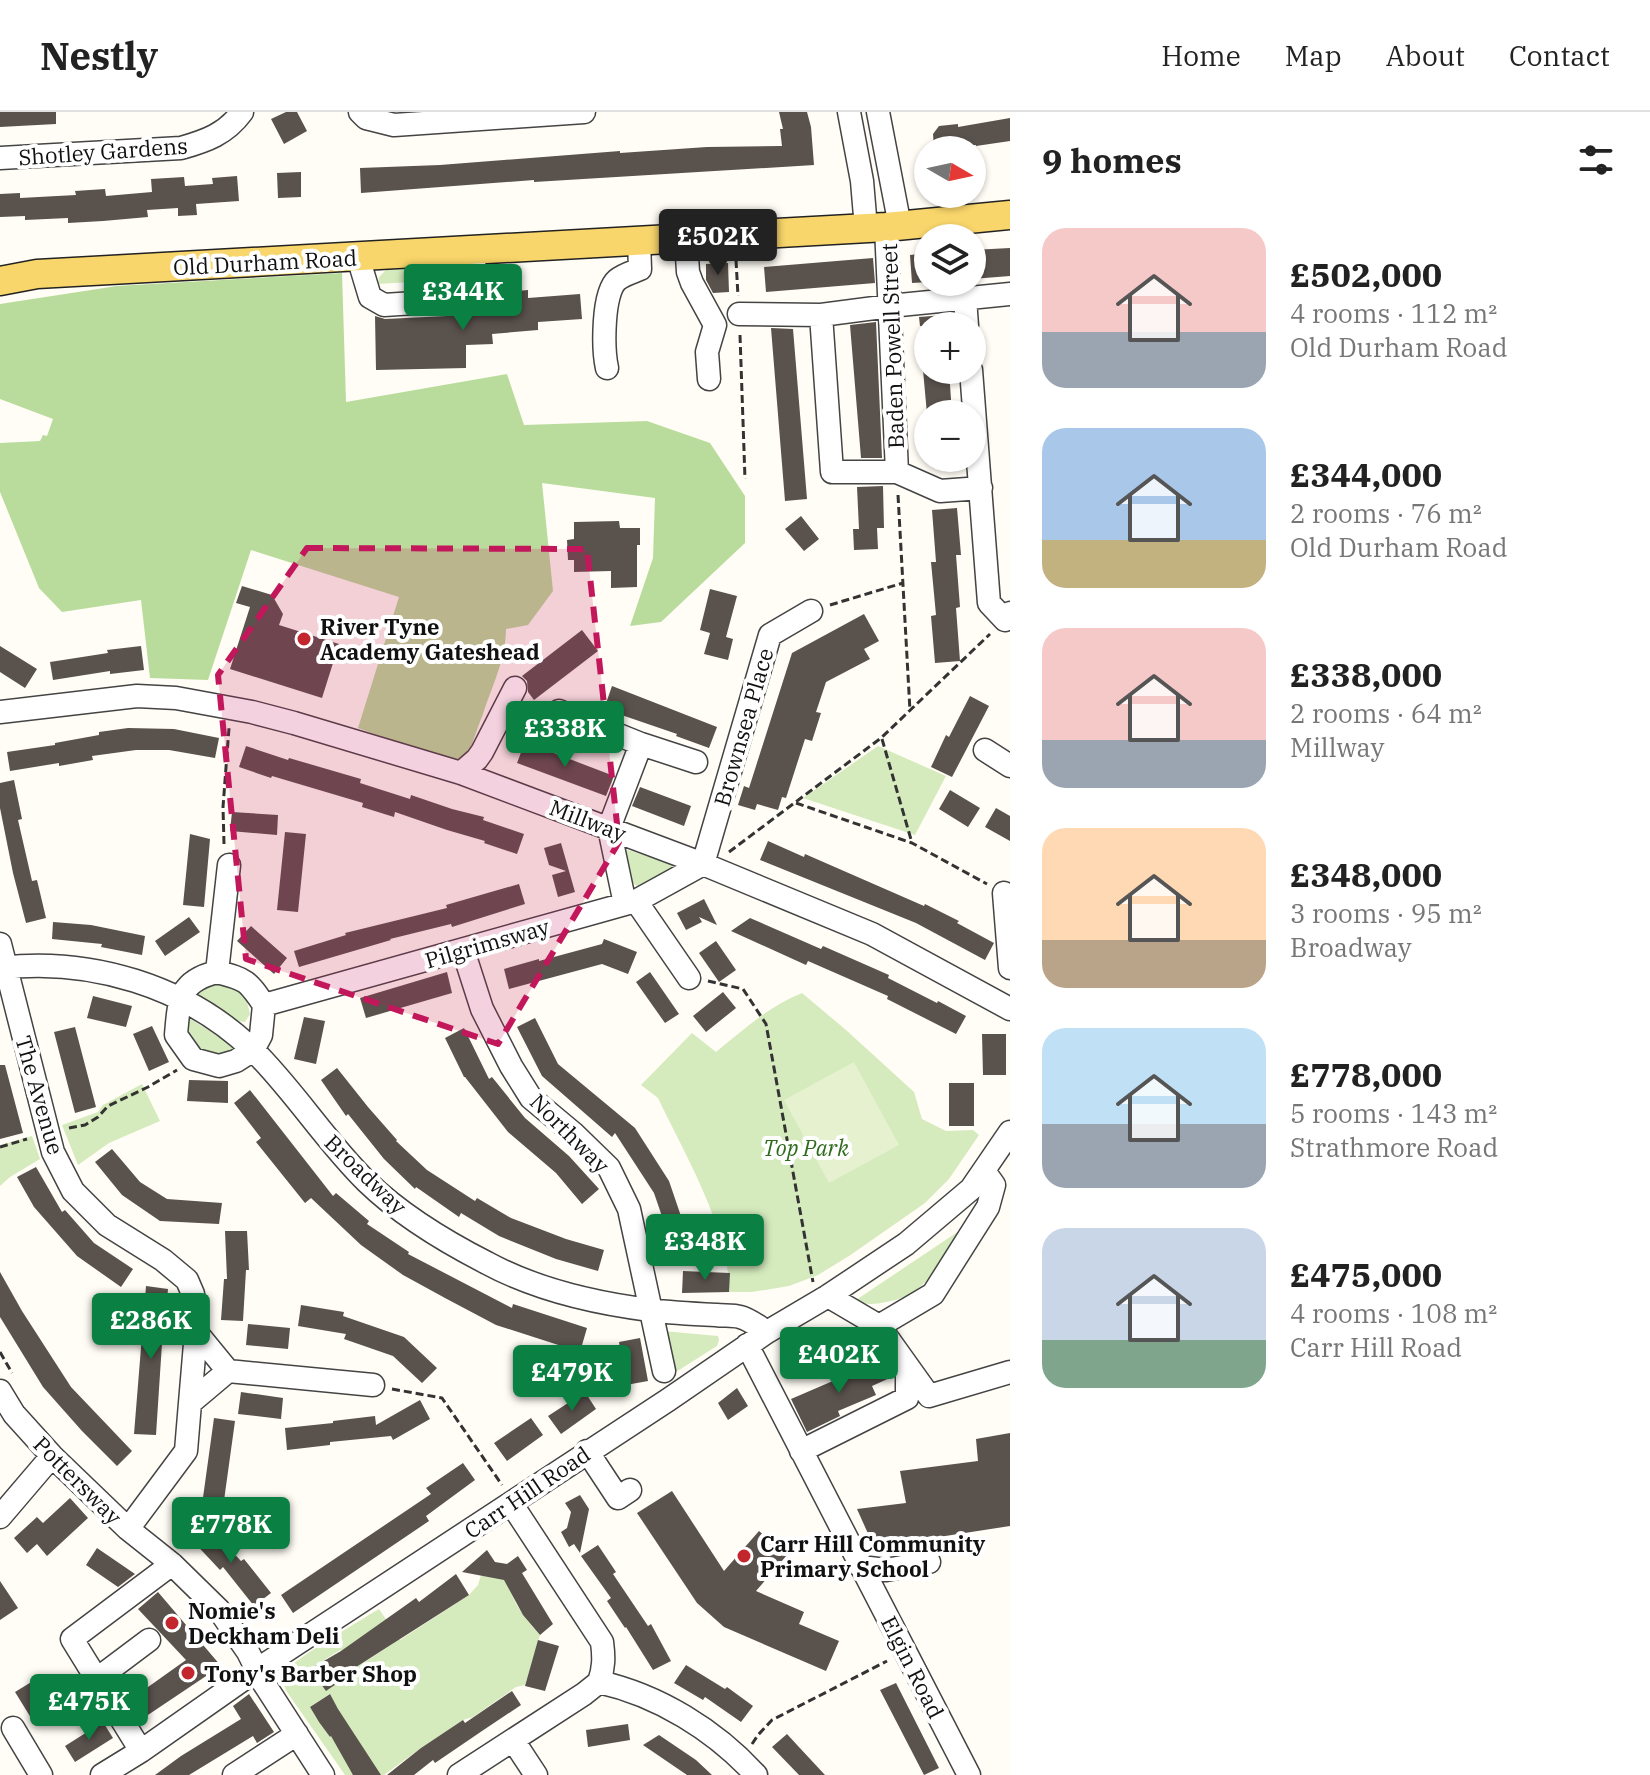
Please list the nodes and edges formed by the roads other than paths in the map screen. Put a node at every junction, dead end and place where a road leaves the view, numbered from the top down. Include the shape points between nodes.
1 (242, 112) edge
2 (360, 112) edge
3 (584, 112) edge
4 (849, 112) edge
5 (878, 112) edge
6 (0, 158) edge
7 (1010, 215) edge
8 (884, 227) junction
9 (686, 239) junction
10 (639, 241) junction
11 (478, 250) junction
12 (358, 257) junction
13 (0, 281) edge
14 (1010, 294) edge
15 (965, 298) junction
16 (890, 306) junction
17 (966, 312) edge
18 (739, 314) road end
19 (821, 315) junction
20 (607, 368) dead end
21 (709, 379) dead end
22 (972, 384) edge
23 (897, 472) junction
24 (981, 488) junction
25 (811, 611) road end
26 (1007, 617) edge
27 (515, 688) dead end
28 (559, 711) dead end
29 (0, 712) edge
30 (641, 744) junction
31 (985, 750) dead end
32 (696, 762) dead end
33 (1010, 766) edge
34 (461, 773) junction
35 (609, 828) junction
36 (703, 864) junction
37 (229, 865) road end
38 (1004, 893) road end
39 (630, 902) junction
40 (0, 944) edge
41 (463, 950) junction
42 (3, 968) edge
43 (1010, 968) edge
44 (217, 972) junction
45 (689, 978) road end
46 (1010, 979) edge
47 (180, 999) junction
48 (264, 1005) junction
49 (1004, 1006) edge
50 (253, 1050) junction
51 (1010, 1132) edge
52 (984, 1171) junction
53 (824, 1298) junction
54 (652, 1311) junction
55 (879, 1326) junction
56 (196, 1332) junction
57 (767, 1332) junction
58 (747, 1345) junction
59 (907, 1365) junction
60 (228, 1371) junction
61 (664, 1371) dead end
62 (1010, 1372) edge
63 (373, 1385) road end
64 (8, 1386) edge
65 (190, 1403) junction
66 (587, 1451) junction
67 (801, 1451) junction
68 (52, 1456) junction
69 (630, 1490) dead end
70 (512, 1502) junction
71 (0, 1517) edge
72 (128, 1529) junction
73 (929, 1562) dead end
74 (172, 1564) junction
75 (861, 1567) junction
76 (149, 1640) dead end
77 (258, 1669) junction
78 (97, 1679) junction
79 (599, 1682) junction
80 (13, 1728) dead end
81 (297, 1734) junction
82 (513, 1740) junction
83 (141, 1751) junction
84 (749, 1767) edge
85 (41, 1775) edge
86 (102, 1775) edge
87 (234, 1775) edge
88 (323, 1775) edge
89 (459, 1775) edge
90 (536, 1775) edge
91 (969, 1775) edge

1 - 6 street, Shotley Gardens via 210,140 181,148
2 - 3 street via 394,125
4 - 8 street via 862,181
5 - 8 street
7 - 8 main road, Old Durham Road
8 - 9 main road, Old Durham Road
8 - 16 street, Baden Powell Street
9 - 10 main road, Old Durham Road
9 - 21 street via 688,272 715,325 707,352
10 - 11 main road, Old Durham Road
10 - 20 street via 640,269 612,288 605,317
11 - 12 main road, Old Durham Road
11 - 12 street via 461,295 384,305 370,297
12 - 13 main road, Old Durham Road via 37,274
14 - 15 street
15 - 16 street
15 - 17 street
16 - 19 street
16 - 23 street, Baden Powell Street
18 - 19 street
19 - 23 street via 832,472
22 - 24 street
23 - 24 street, Baden Powell Street via 940,491
24 - 26 street via 989,603
25 - 36 street, Brownsea Place via 770,635
27 - 34 street via 477,759
28 - 30 street
29 - 34 street, Millway via 137,696 176,698 294,723
30 - 32 street
30 - 35 street
31 - 33 street
34 - 35 street, Millway
35 - 36 street, Millway
35 - 39 street
36 - 39 street, Pilgrimsway
36 - 49 street, Millway via 872,934
37 - 44 street
38 - 43 street
39 - 41 street, Pilgrimsway
39 - 45 street
40 - 42 street, The Avenue
41 - 48 street, Pilgrimsway
41 - 54 street, Northway via 482,1009 531,1098 609,1168 629,1209
42 - 47 street, Broadway via 47,965 107,972
42 - 56 street, The Avenue via 53,1152 73,1191 107,1225 187,1280
44 - 47 street via 192,982
44 - 48 street via 240,978
46 - 49 street
47 - 50 street, Broadway
47 - 50 street via 176,1035 193,1059 219,1066
48 - 50 street via 261,1035
50 - 54 street, Broadway via 369,1184 441,1239 547,1289
51 - 52 street, Carr Hill Road
52 - 53 street, Carr Hill Road via 971,1189 906,1244
52 - 55 street via 994,1185 988,1207 933,1294
53 - 55 street
53 - 57 street, Carr Hill Road
54 - 57 street, Broadway via 742,1317
54 - 61 street, Northway
55 - 59 street
56 - 60 street
56 - 65 street, The Avenue
57 - 58 street, Carr Hill Road
58 - 66 street, Carr Hill Road
58 - 67 street, Elgin Road
59 - 62 street via 929,1396
59 - 67 street via 907,1398
60 - 63 street
60 - 65 street
64 - 68 street, Pottersway via 14,1414
65 - 72 street, The Avenue via 186,1451
66 - 69 street via 618,1498
66 - 70 street, Carr Hill Road
67 - 75 street, Elgin Road
68 - 71 street
68 - 72 street, Pottersway
70 - 77 street, Carr Hill Road
70 - 79 street via 602,1642
72 - 74 street, Pottersway
73 - 75 street via 886,1570
74 - 77 street, Pottersway via 219,1610
74 - 78 street via 72,1639
75 - 91 street, Elgin Road
76 - 78 street
77 - 81 street, Pottersway
77 - 83 street, Carr Hill Road
78 - 83 street
79 - 82 street
79 - 84 street via 652,1699
80 - 85 street
81 - 87 street
81 - 88 street, Pottersway
82 - 89 street
82 - 90 street
83 - 86 street, Carr Hill Road

